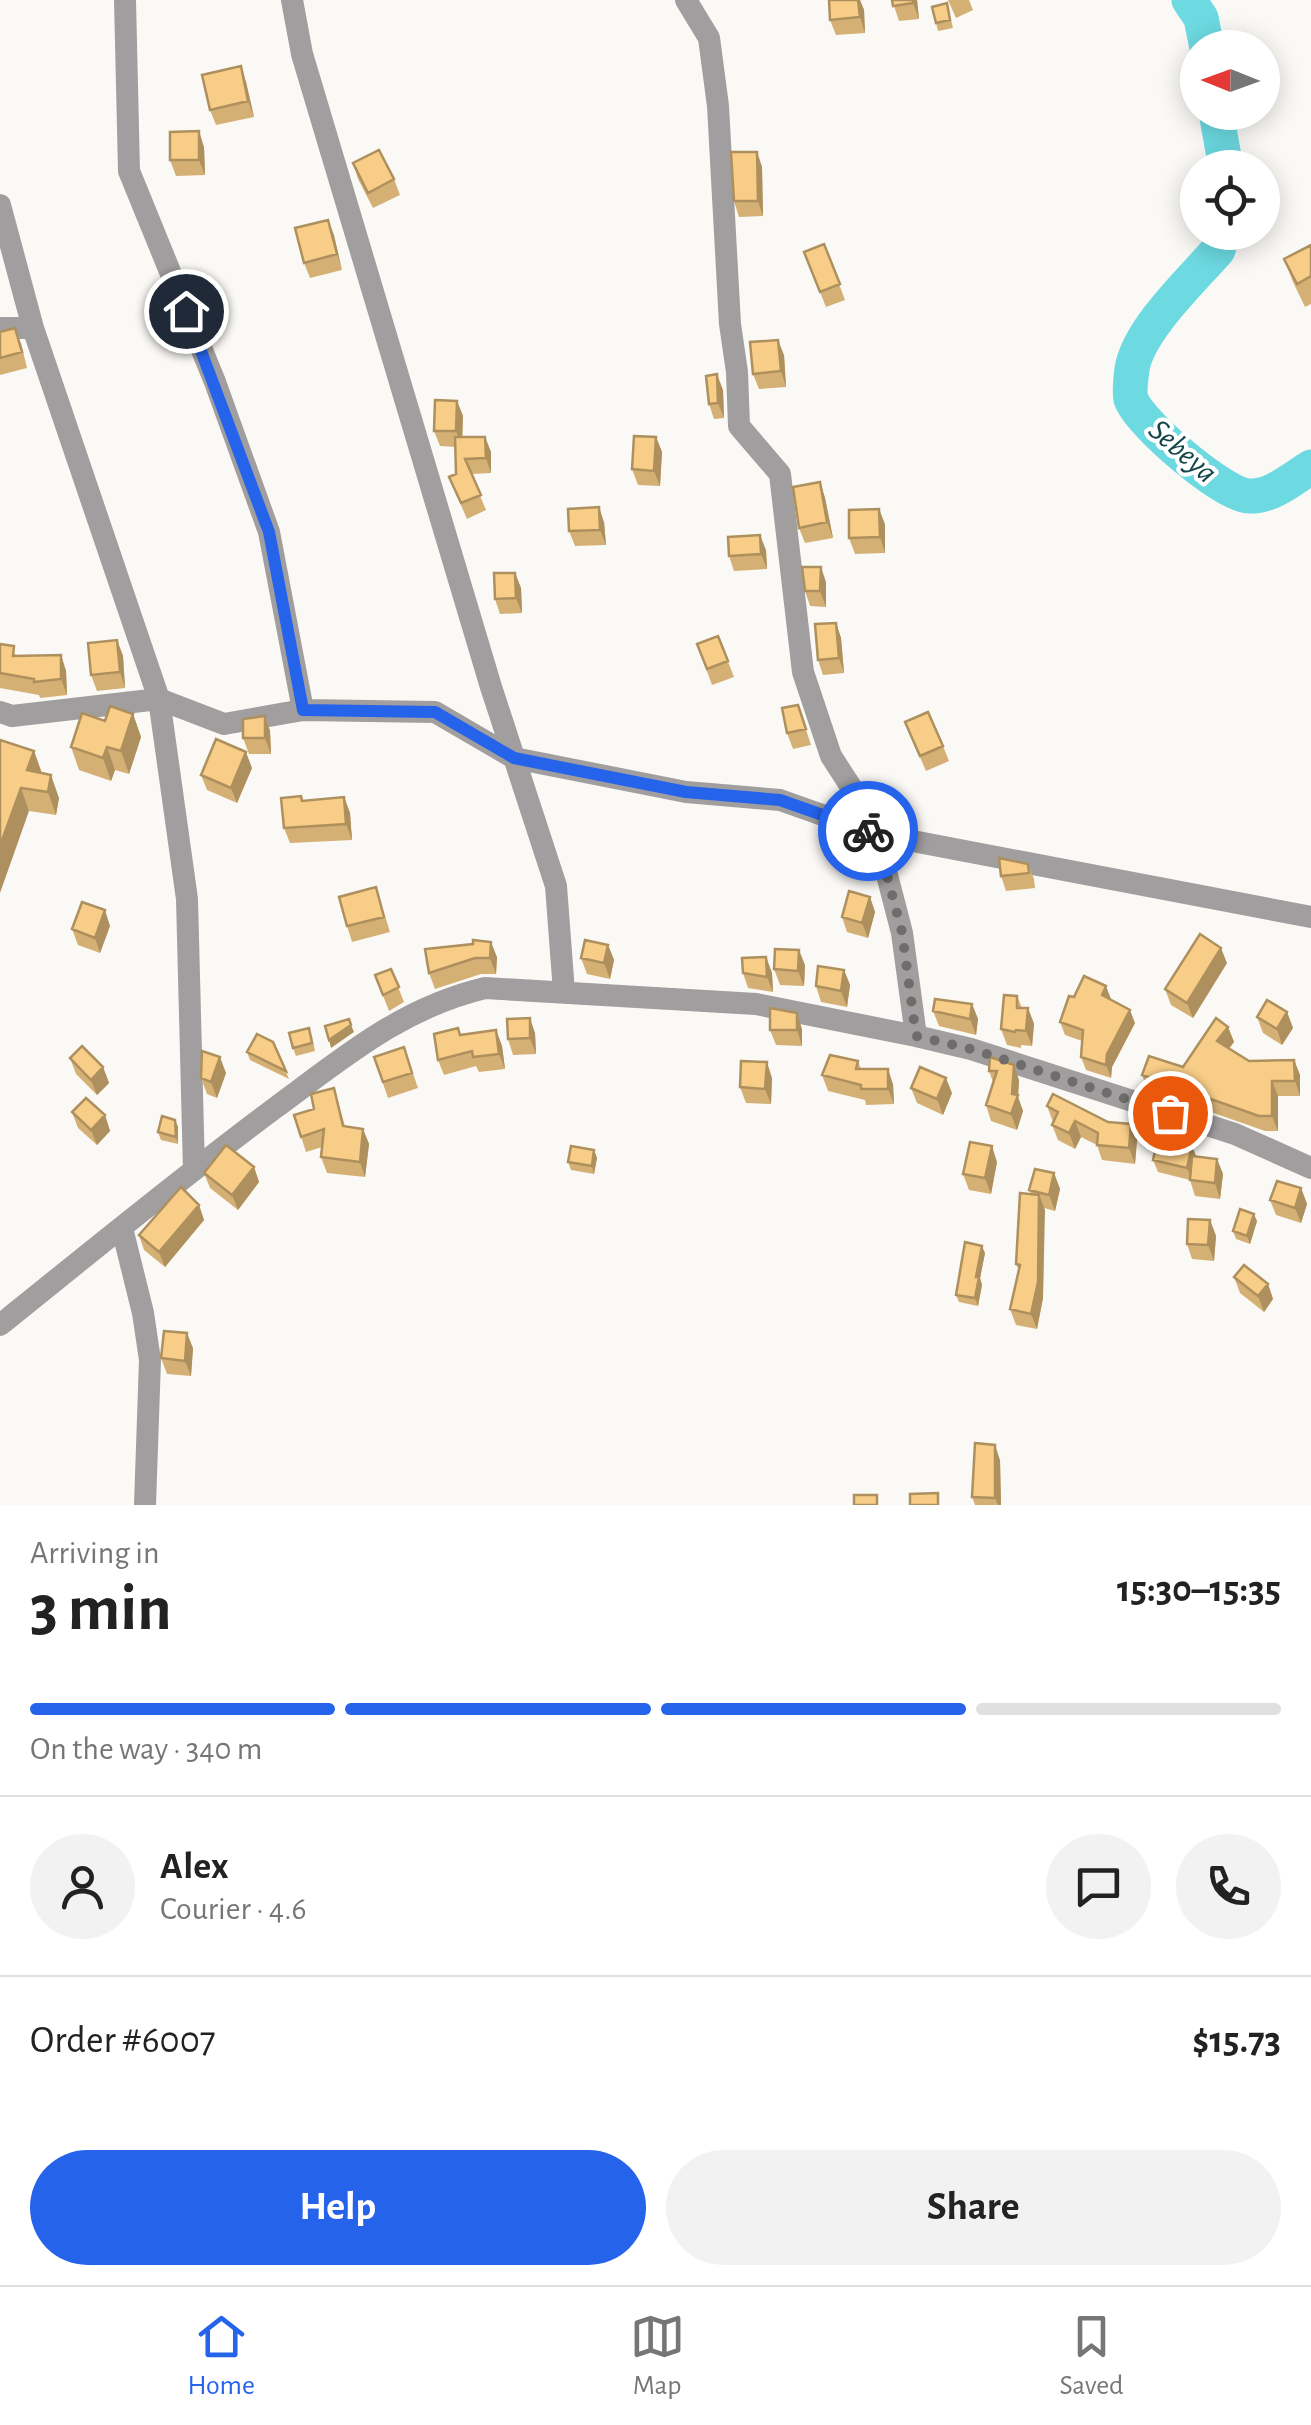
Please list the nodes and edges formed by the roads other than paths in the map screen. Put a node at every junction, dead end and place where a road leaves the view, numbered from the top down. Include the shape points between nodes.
1 (125, 0) edge
2 (292, 0) edge
3 (686, 0) edge
4 (0, 206) edge
5 (0, 328) edge
6 (34, 328) junction
7 (159, 699) junction
8 (303, 710) junction
9 (0, 712) edge
10 (514, 758) junction
11 (876, 834) junction
12 (1311, 917) edge
13 (564, 992) junction
14 (916, 1036) junction
15 (1311, 1168) edge
16 (194, 1170) junction
17 (122, 1228) junction
18 (0, 1325) edge
19 (145, 1505) edge

1 - 8 street via 129,171 269,532
2 - 10 street via 307,73
3 - 11 street via 709,38 718,106 739,426 780,474 802,672 831,756
4 - 6 street
5 - 6 street
6 - 7 street
7 - 8 street via 224,724
7 - 9 street
7 - 16 street via 187,899
8 - 10 street via 435,712
10 - 11 street via 686,792 780,800
10 - 13 street via 556,886
11 - 12 street
11 - 14 street via 902,932
13 - 14 street via 756,1004
13 - 16 street via 485,988 421,1009 386,1027
14 - 15 street via 1235,1134
16 - 17 street
17 - 18 street
17 - 19 street via 150,1360

